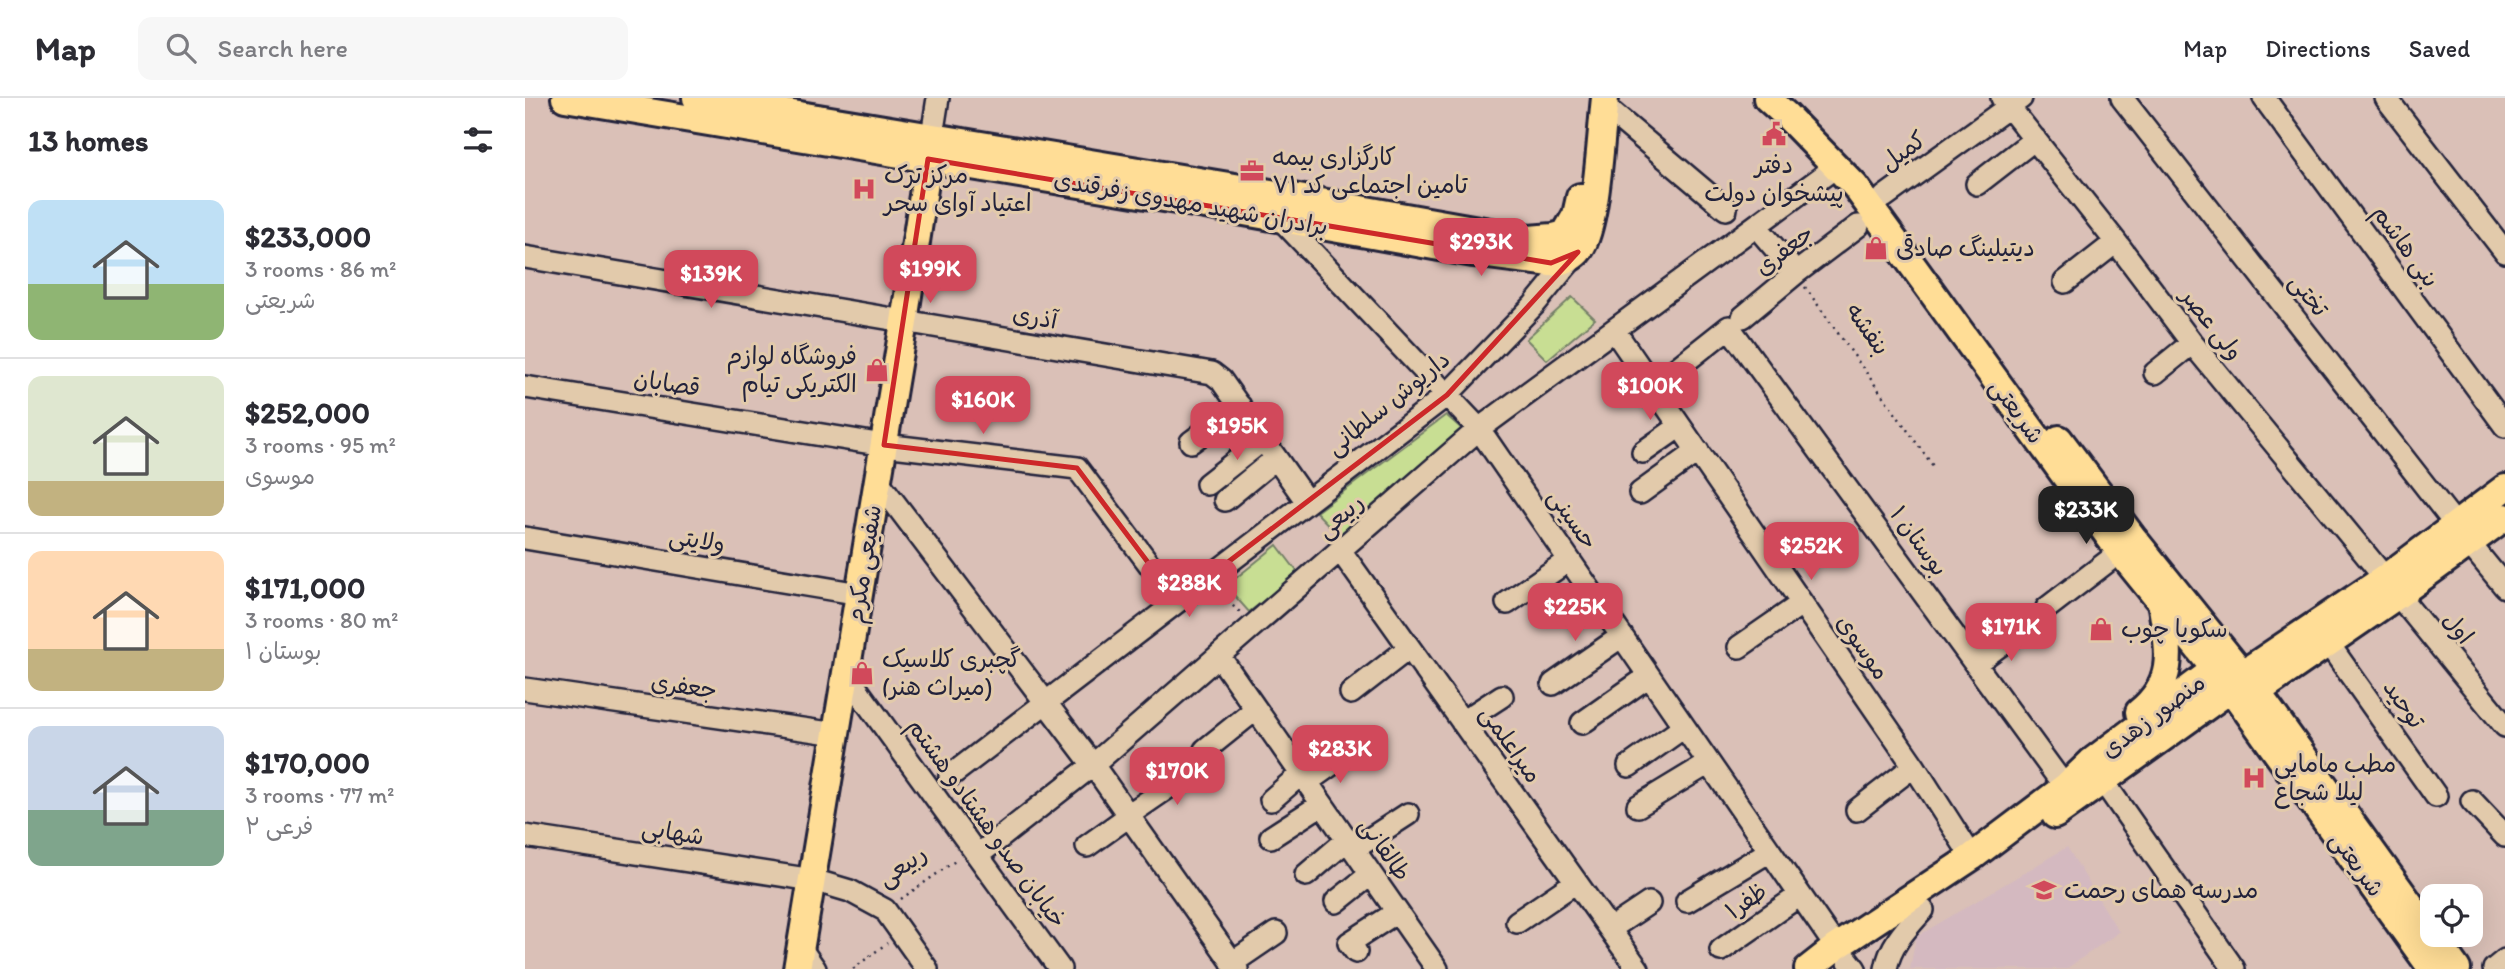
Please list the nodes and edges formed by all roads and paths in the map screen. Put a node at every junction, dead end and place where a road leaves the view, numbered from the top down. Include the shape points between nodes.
1 (565, 98) edge
2 (696, 98) edge
3 (938, 98) edge
4 (1767, 98) edge
5 (1794, 98) edge
6 (2122, 98) edge
7 (2265, 98) edge
8 (2386, 98) edge
9 (2011, 101) edge
10 (1598, 102) edge
11 (2035, 139) junction
12 (930, 147) junction
13 (1837, 166) junction
14 (1589, 181) junction
15 (1976, 184) dead end
16 (1265, 192) junction
17 (1884, 197) junction
18 (1726, 209) dead end
19 (1280, 218) junction
20 (1756, 226) junction
21 (1858, 226) dead end
22 (2116, 242) junction
23 (1578, 252) junction
24 (2505, 252) edge
25 (525, 257) edge
26 (1796, 273) junction
27 (2065, 282) dead end
28 (904, 322) junction
29 (1736, 322) junction
30 (1614, 330) junction
31 (2192, 343) junction
32 (2155, 373) dead end
33 (525, 387) edge
34 (1652, 388) junction
35 (1447, 395) junction
36 (1240, 406) junction
37 (1680, 426) junction
38 (2505, 426) edge
39 (1479, 429) junction
40 (1191, 442) dead end
41 (884, 445) junction
42 (1270, 449) junction
43 (1698, 451) junction
44 (1643, 452) dead end
45 (1933, 466) dead end
46 (878, 481) junction
47 (1207, 484) dead end
48 (2505, 488) edge
49 (1640, 493) dead end
50 (1225, 500) dead end
51 (1307, 502) junction
52 (2505, 517) edge
53 (2462, 534) junction
54 (525, 538) edge
55 (1340, 550) junction
56 (2120, 552) junction
57 (1569, 560) junction
58 (1203, 582) junction
59 (2391, 587) junction
60 (2505, 587) edge
61 (860, 594) junction
62 (1177, 601) junction
63 (1507, 603) dead end
64 (1801, 604) junction
65 (2162, 605) junction
66 (2047, 608) dead end
67 (2021, 630) dead end
68 (1242, 636) junction
69 (1622, 636) junction
70 (2328, 643) junction
71 (1739, 647) dead end
72 (1409, 648) junction
73 (1219, 656) junction
74 (1976, 663) junction
75 (846, 674) junction
76 (1649, 676) junction
77 (2236, 681) junction
78 (1553, 684) dead end
79 (525, 690) edge
80 (1351, 693) dead end
81 (1502, 696) dead end
82 (1046, 702) junction
83 (1256, 709) junction
84 (1462, 722) junction
85 (1581, 723) dead end
86 (2505, 726) edge
87 (1684, 727) junction
88 (837, 734) junction
89 (1348, 753) dead end
90 (1709, 762) junction
91 (1093, 765) junction
92 (1629, 765) dead end
93 (1914, 766) junction
94 (2097, 772) junction
95 (950, 776) dead end
96 (1304, 778) junction
97 (2065, 787) junction
98 (2437, 796) dead end
99 (1271, 800) dead end
100 (2472, 801) dead end
101 (1322, 804) junction
102 (1638, 806) dead end
103 (1857, 810) dead end
104 (1408, 814) dead end
105 (1129, 816) junction
106 (525, 836) edge
107 (2505, 836) edge
108 (1271, 837) dead end
109 (1350, 845) junction
110 (1087, 846) dead end
111 (1770, 851) junction
112 (978, 855) junction
113 (1972, 857) junction
114 (1371, 874) junction
115 (1306, 875) dead end
116 (813, 880) junction
117 (1576, 882) junction
118 (1687, 901) dead end
119 (1336, 902) dead end
120 (1805, 902) junction
121 (1649, 903) dead end
122 (885, 910) junction
123 (1923, 910) junction
124 (1397, 912) junction
125 (1517, 922) dead end
126 (1610, 929) junction
127 (900, 932) junction
128 (1276, 933) dead end
129 (1721, 950) dead end
130 (1356, 952) dead end
131 (2505, 960) edge
132 (1844, 961) edge
133 (804, 962) edge
134 (1234, 966) edge
135 (853, 969) edge
136 (926, 969) edge
137 (1060, 969) edge
138 (1437, 969) edge
139 (1638, 969) edge
140 (1807, 969) edge
141 (1886, 969) edge
142 (2234, 969) edge
143 (2432, 969) edge
144 (2457, 969) edge
145 (2494, 969) edge

1 - 12 main road, برادران شهید مهدوی زفرقندی
2 - 12 main road, برادران شهید مهدوی زفرقندی
3 - 12 street, شفیعی مکرم
4 - 13 main road, شریعتی
5 - 17 main road, شریعتی
6 - 53 street, تختی
7 - 38 street, بنی هاشم
8 - 24 street
9 - 11 street, ولی عصر
9 - 17 street, کمیل
10 - 14 main road
10 - 18 street
11 - 15 street
11 - 22 street, ولی عصر
12 - 16 main road, برادران شهید مهدوی زفرقندی
12 - 19 main road, برادران شهید مهدوی زفرقندی
12 - 28 main road, شفیعی مکرم
13 - 20 street, ربیعی
13 - 56 main road, شریعتی
14 - 16 main road, برادران شهید مهدوی زفرقندی via 1565,234 1529,239
14 - 23 main road via 1593,205
16 - 19 main road
17 - 77 main road, شریعتی
19 - 23 main road, برادران شهید مهدوی زفرقندی via 1551,263
19 - 35 street, حسینی
20 - 26 street
20 - 30 street, ربیعی
21 - 26 street, جعفری
22 - 27 street
22 - 31 street, ولی عصر
23 - 35 street, داریوش سلطانی
25 - 28 street, آذری
26 - 29 street, جعفری
26 - 45 path, بنفشه
28 - 36 street, آذری via 1212,373
28 - 41 main road, شفیعی مکرم
29 - 34 street, جعفری
29 - 74 street, بوستان ۱
30 - 34 street, موسوی
30 - 39 street, ربیعی
31 - 32 street
31 - 59 street, ولی عصر
33 - 41 street, قصابان
34 - 37 street, موسوی
35 - 39 street, حسینی
35 - 51 street, داریوش سلطانی
36 - 40 street
36 - 42 street, آذری
37 - 43 street, موسوی
37 - 44 street
39 - 55 street, ربیعی
39 - 57 street, حسینی
41 - 46 main road, شفیعی مکرم
41 - 62 street, قصابان via 1077,468
42 - 47 street
42 - 50 street
42 - 51 street, آذری
43 - 49 street
43 - 64 street, موسوی
46 - 61 main road, شفیعی مکرم
46 - 82 street
48 - 53 main road, منصور زهدی
51 - 58 street, داریوش سلطانی
52 - 53 main road, منصور زهدی
53 - 59 main road, منصور زهدی
53 - 60 street, تختی
54 - 61 street, ولایتی
55 - 68 street, ربیعی
55 - 72 street, میراعلمی
56 - 65 main road, شریعتی
56 - 66 street
57 - 63 street
57 - 69 street, حسینی
58 - 62 street, داریوش سلطانی
58 - 68 path via 1241,612
59 - 70 main road, منصور زهدی
59 - 77 main road, منصور زهدی
59 - 86 street, اول
61 - 75 main road, شفیعی مکرم
62 - 82 street, داریوش سلطانی
64 - 71 street
64 - 93 street, موسوی
65 - 77 main road, شریعتی
65 - 94 main road via 2168,662 2164,681 2152,701 2102,743
67 - 74 street
68 - 73 street, ربیعی
69 - 76 street, حسینی
69 - 78 street
70 - 77 main road, منصور زهدی
70 - 98 street, توحید
72 - 80 street
72 - 84 street, میراعلمی
73 - 83 street, طالقانی
73 - 91 street, ربیعی
74 - 97 street, بوستان ۱
75 - 88 main road, شفیعی مکرم
75 - 112 street, خیابان صدو هشتادو هشتم
76 - 85 street
76 - 87 street, حسینی
77 - 94 main road, منصور زهدی
77 - 143 main road, شریعتی
77 - 144 main road
79 - 88 street, جعفری
81 - 84 street
82 - 91 street
82 - 95 street, داریوش سلطانی
83 - 96 street, طالقانی
83 - 105 street
84 - 117 street, میراعلمی
87 - 90 street, حسینی
87 - 92 street
88 - 116 main road, شفیعی مکرم
89 - 96 street
90 - 102 street
90 - 111 street, حسینی
91 - 105 street
91 - 112 street, ربیعی
93 - 103 street
93 - 113 street, موسوی
94 - 97 main road, منصور زهدی
94 - 123 main road, منصور زهدی
94 - 142 street
96 - 99 street
96 - 101 street, طالقانی
97 - 113 main road, منصور زهدی
100 - 107 street
101 - 108 street
101 - 109 street, طالقانی
104 - 109 street
105 - 110 street
105 - 134 street
106 - 116 street, شهابی
109 - 114 street, طالقانی
109 - 115 street
111 - 118 street
111 - 120 street, حسینی
112 - 122 path, ربیعی via 965,855
112 - 137 street, خیابان صدو هشتادو هشتم
113 - 132 main road, منصور زهدی
114 - 119 street
114 - 124 street, طالقانی
116 - 122 street, شهابی via 850,891
116 - 133 main road, شفیعی مکرم
117 - 125 street
117 - 126 street, میراعلمی
120 - 129 street, ظفر۱
120 - 132 street, حسینی
120 - 140 street via 1815,927 1814,956
121 - 126 street
122 - 127 street
123 - 132 main road, منصور زهدی
123 - 141 street via 1899,939
124 - 130 street via 1349,943
124 - 138 street, طالقانی
126 - 139 street, میراعلمی
127 - 135 path
127 - 136 street
128 - 134 street
131 - 145 street
132 - 140 main road, منصور زهدی

